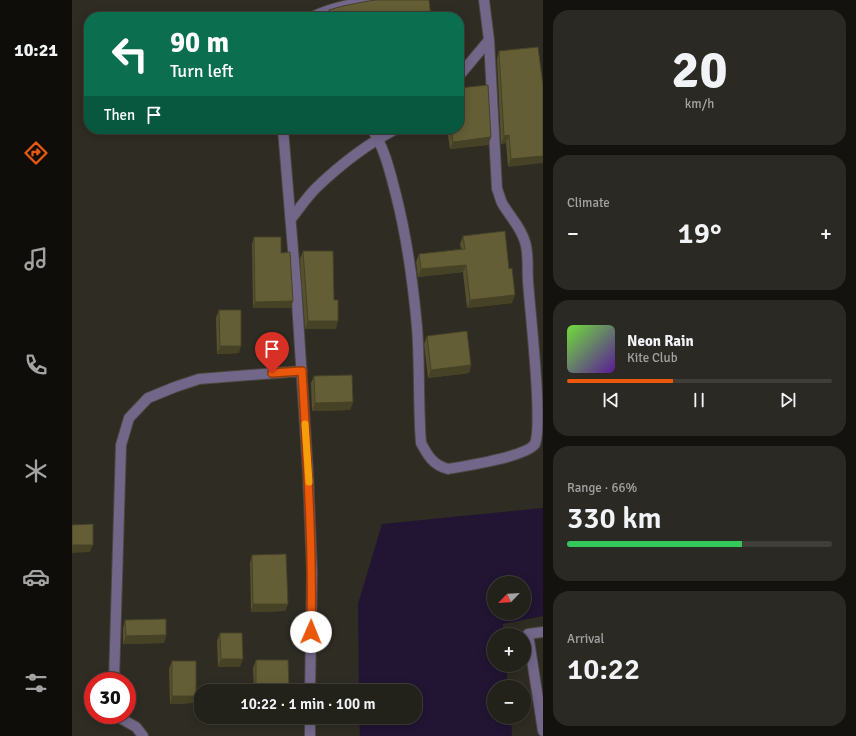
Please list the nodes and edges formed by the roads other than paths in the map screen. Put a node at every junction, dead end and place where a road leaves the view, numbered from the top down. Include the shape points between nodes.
1 (382, 0) edge
2 (484, 0) edge
3 (323, 12) edge
4 (489, 40) junction
5 (464, 70) edge
6 (283, 134) edge
7 (375, 134) edge
8 (386, 134) edge
9 (378, 138) junction
10 (290, 219) junction
11 (302, 371) junction
12 (543, 632) edge
13 (114, 672) edge
14 (310, 684) edge
15 (131, 724) edge
16 (310, 724) edge
17 (543, 731) edge
18 (143, 736) edge
19 (310, 736) edge

1 - 3 street via 354,3
2 - 4 street
4 - 5 street
4 - 9 street via 497,189 502,203 522,232 526,244 541,400 540,429 535,444 526,450 505,458 448,469 440,467 430,459 421,443 417,329 412,274 388,165
6 - 10 street
7 - 9 street
8 - 9 street
9 - 10 street via 316,189
10 - 11 street
11 - 13 street via 199,379 148,398 128,418 121,445
11 - 14 street via 312,573
12 - 17 street via 528,634
15 - 18 street
16 - 19 street

